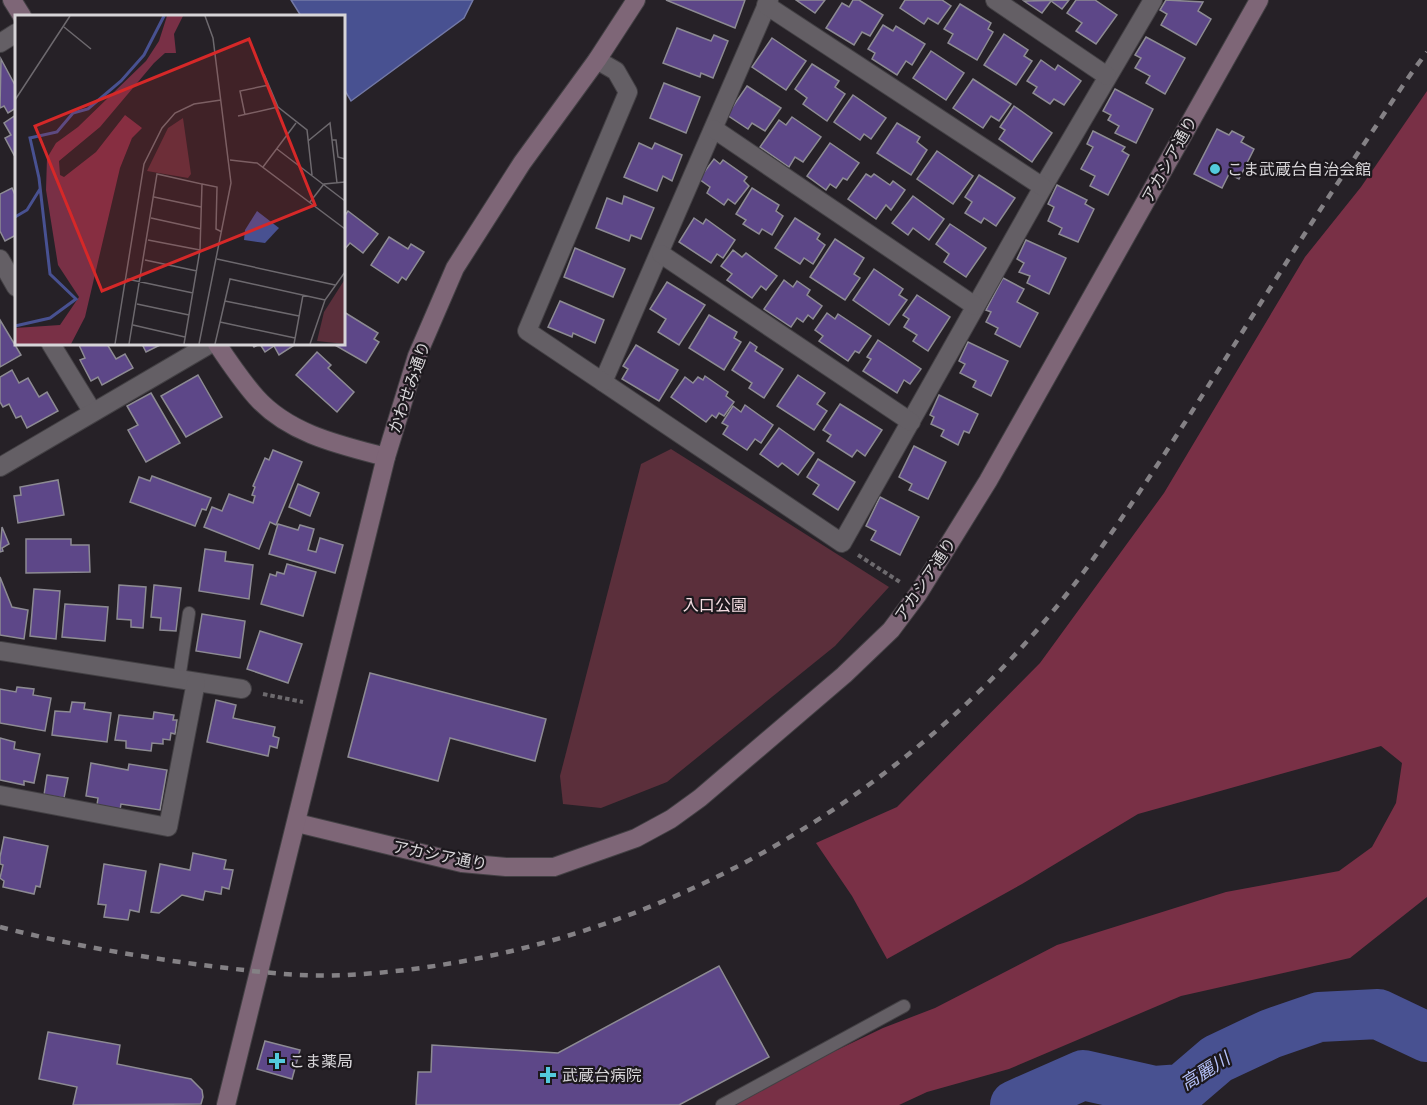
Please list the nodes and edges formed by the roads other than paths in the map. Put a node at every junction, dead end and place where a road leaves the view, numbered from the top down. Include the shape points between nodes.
1 (12, 0) edge
2 (636, 0) edge
3 (995, 0) edge
4 (1153, 0) edge
5 (768, 2) edge
6 (1252, 3) edge
7 (21, 15) edge
8 (15, 34) edge
9 (0, 43) edge
10 (597, 60) junction
11 (1107, 76) junction
12 (714, 129) junction
13 (1043, 187) junction
14 (661, 254) junction
15 (0, 259) edge
16 (15, 285) edge
17 (975, 306) junction
18 (52, 345) edge
19 (208, 345) edge
20 (218, 345) edge
21 (603, 381) junction
22 (92, 411) junction
23 (911, 422) junction
24 (386, 457) junction
25 (0, 467) edge
26 (189, 613) dead end
27 (0, 651) edge
28 (187, 681) junction
29 (242, 689) road end
30 (0, 795) edge
31 (297, 823) junction
32 (904, 1006) dead end
33 (226, 1105) edge
34 (722, 1105) edge

1 - 7 street
2 - 10 street, かわせみ通り
3 - 11 street
4 - 11 street
5 - 12 street
5 - 13 street
6 - 31 street, アカシア通り via 988,481 918,594 891,630 844,675 671,819 636,838 554,867 462,863
8 - 9 street
10 - 21 street via 616,71 628,92 527,332
10 - 24 street, かわせみ通り via 522,163 455,268 417,356
11 - 13 street
12 - 14 street
12 - 17 street
13 - 17 street
14 - 21 street
14 - 23 street
15 - 16 street
17 - 23 street
18 - 22 street
19 - 22 street
20 - 24 street via 257,398 278,416 330,443
21 - 23 street via 842,543
22 - 25 street
24 - 31 street, かわせみ通り
26 - 28 lane
27 - 28 street
28 - 29 street
28 - 30 street via 168,827
31 - 33 street, かわせみ通り
32 - 34 lane

